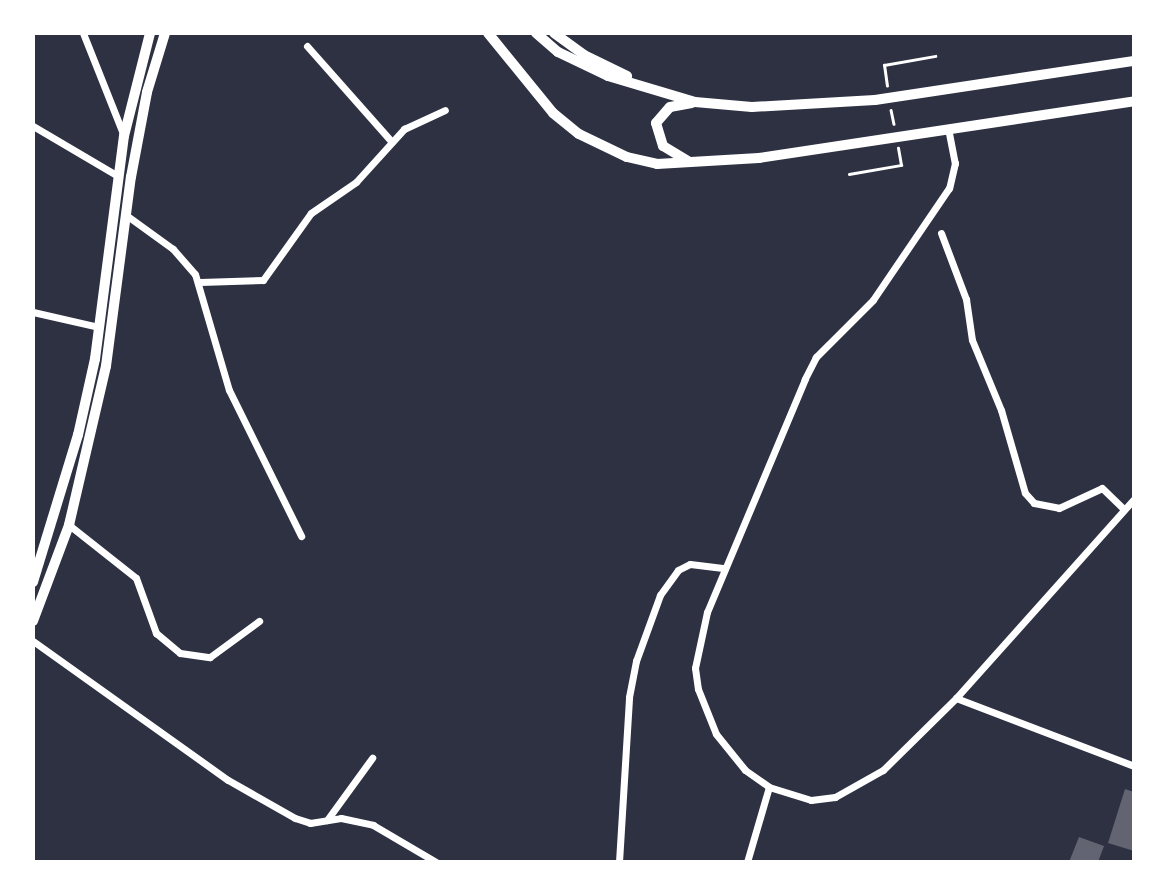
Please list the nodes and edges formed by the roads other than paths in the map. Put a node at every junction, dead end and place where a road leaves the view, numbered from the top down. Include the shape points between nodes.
1 (83, 33) edge
2 (150, 33) edge
3 (165, 33) edge
4 (488, 33) edge
5 (495, 33) edge
6 (536, 33) edge
7 (554, 33) edge
8 (307, 46) dead end
9 (1134, 61) edge
10 (511, 63) junction
11 (671, 95) junction
12 (1134, 101) edge
13 (695, 102) junction
14 (445, 110) dead end
15 (33, 126) edge
16 (948, 128) junction
17 (124, 136) junction
18 (392, 142) junction
19 (691, 163) junction
20 (118, 176) junction
21 (126, 215) junction
22 (941, 233) dead end
23 (200, 282) junction
24 (33, 312) edge
25 (99, 327) junction
26 (1134, 499) edge
27 (1124, 508) junction
28 (68, 525) junction
29 (301, 536) dead end
30 (725, 568) junction
31 (33, 582) edge
32 (33, 621) edge
33 (259, 621) dead end
34 (33, 640) edge
35 (956, 698) junction
36 (372, 758) dead end
37 (1134, 766) edge
38 (769, 786) junction
39 (327, 821) junction
40 (436, 862) edge
41 (619, 862) edge
42 (747, 862) edge

1 - 17 street
2 - 17 main road
3 - 21 main road via 147,92
4 - 10 main road
5 - 10 main road
6 - 11 main road via 558,52 598,72
7 - 11 main road via 608,68
8 - 18 street
9 - 13 main road via 826,104 752,107
10 - 19 main road via 553,113 579,134 641,161
11 - 13 main road
12 - 16 main road
13 - 19 main road via 670,107 656,123 663,146
14 - 18 street via 415,121
15 - 20 street
16 - 19 main road via 759,158
16 - 30 street via 955,163 950,188 873,300 816,357
17 - 20 main road
18 - 23 street via 356,182 311,213 268,276 252,283
20 - 25 main road
21 - 23 street via 173,249
21 - 28 main road via 106,366
22 - 27 street via 1025,493 1034,503 1059,508 1102,488
23 - 29 street via 229,390
24 - 25 street
25 - 31 main road via 78,435
26 - 27 street
27 - 35 street
28 - 32 main road
28 - 33 street via 136,578 156,633 180,653 210,657
30 - 38 street via 699,645 698,689 705,713 729,754
30 - 41 street via 701,563 678,570 660,595 648,628 628,709
34 - 39 street via 228,780 295,818 310,823
35 - 37 street
35 - 38 street via 883,770 856,788 811,800
36 - 39 street
38 - 42 street
39 - 40 street via 341,818 373,825

